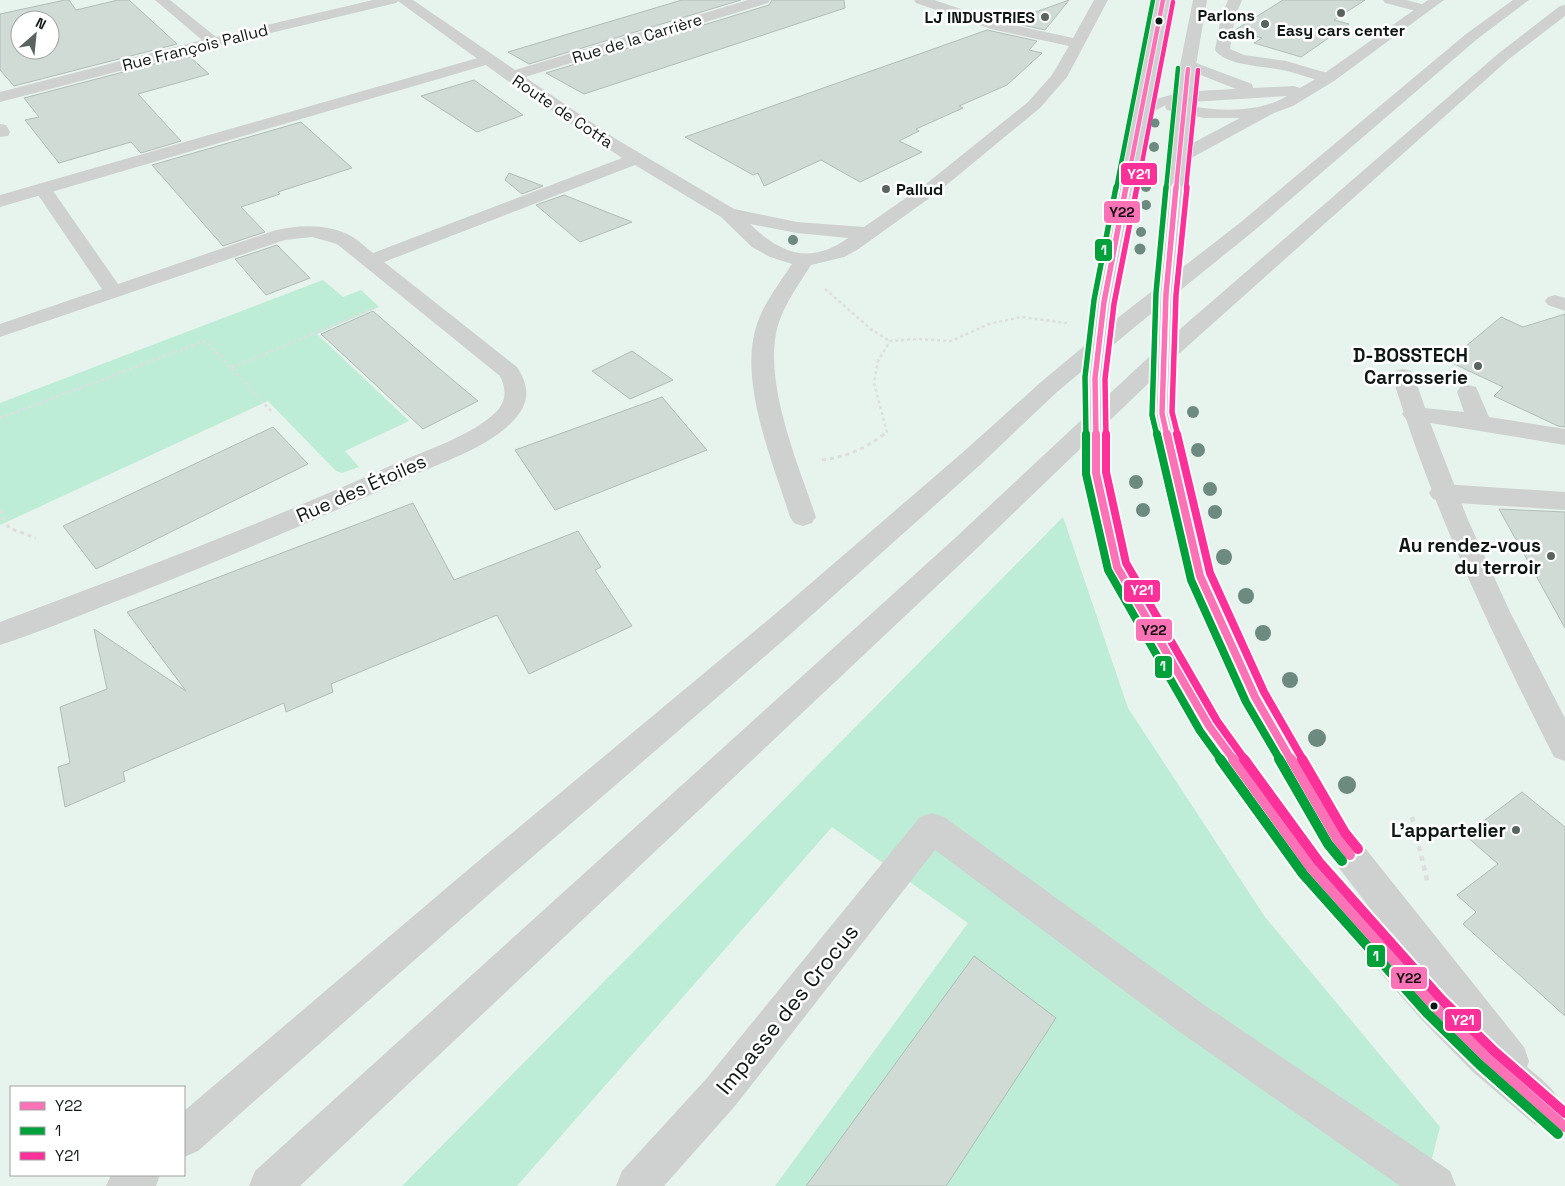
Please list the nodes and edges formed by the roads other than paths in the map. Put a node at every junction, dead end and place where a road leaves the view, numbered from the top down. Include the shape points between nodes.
1 (162, 0) edge
2 (391, 0) edge
3 (404, 0) edge
4 (763, 0) edge
5 (921, 0) edge
6 (1101, 0) edge
7 (1163, 0) edge
8 (1235, 0) edge
9 (1390, 0) edge
10 (1436, 0) edge
11 (1522, 0) edge
12 (1197, 3) edge
13 (1424, 9) junction
14 (1565, 9) edge
15 (213, 42) junction
16 (1078, 43) junction
17 (488, 60) junction
18 (1188, 65) junction
19 (511, 76) junction
20 (1328, 78) junction
21 (1306, 90) junction
22 (1274, 92) junction
23 (0, 97) edge
24 (1163, 102) junction
25 (1268, 110) junction
26 (1178, 158) junction
27 (635, 159) junction
28 (43, 189) junction
29 (0, 201) edge
30 (728, 213) junction
31 (866, 233) junction
32 (370, 261) junction
33 (800, 268) junction
34 (114, 292) junction
35 (0, 331) edge
36 (1402, 376) dead end
37 (1468, 392) dead end
38 (1414, 414) junction
39 (1480, 423) junction
40 (1565, 437) edge
41 (1442, 493) junction
42 (1565, 502) edge
43 (803, 517) dead end
44 (0, 634) edge
45 (1565, 748) edge
46 (1557, 1119) edge
47 (185, 1136) edge
48 (139, 1176) edge
49 (127, 1186) edge
50 (270, 1186) edge
51 (637, 1186) edge
52 (1434, 1186) edge

1 - 15 main road
2 - 15 main road, Rue François Pallud
3 - 17 main road, Route de Cotfa
4 - 19 main road, Rue de la Carrière
5 - 16 main road via 996,26
6 - 16 main road
7 - 24 main road
8 - 20 main road via 1228,17 1223,52
9 - 13 main road
10 - 13 main road
11 - 47 main road via 1471,37 1248,226 1049,387 971,460 784,623 489,872
12 - 18 main road
13 - 20 main road
14 - 50 main road via 1504,56 1173,347 963,546
15 - 23 main road, Rue François Pallud
16 - 31 main road via 1059,77 1034,105 932,188
17 - 19 main road, Route de Cotfa
17 - 28 main road
18 - 22 main road via 1241,86
18 - 24 main road
19 - 27 main road, Route de Cotfa
20 - 21 main road
21 - 22 main road
21 - 25 main road via 1287,103
22 - 24 main road
24 - 25 main road via 1211,114
24 - 26 main road
24 - 46 main road via 1108,284 1095,378 1096,473 1117,567 1209,726 1311,868 1434,1006
25 - 26 main road
26 - 46 main road via 1166,294 1162,413 1200,576 1255,696 1337,839
27 - 30 main road, Route de Cotfa
27 - 32 main road
28 - 29 main road
28 - 34 main road
30 - 31 main road, Route de Cotfa via 790,227
30 - 33 main road, Route de Cotfa via 759,243
31 - 33 main road, Route de Cotfa via 838,253
32 - 34 main road, Rue des Étoiles via 344,240 317,231 298,231
32 - 44 main road, Rue des Étoiles via 509,372 517,385 516,400 504,416 481,433 370,486 166,571
33 - 43 main road via 774,308 765,334 763,363 770,404
34 - 35 main road, Rue des Étoiles
36 - 38 main road
37 - 39 main road
38 - 39 main road
38 - 41 main road
39 - 40 main road
41 - 42 main road
41 - 45 main road via 1484,590
48 - 49 main road
51 - 52 main road, Impasse des Crocus via 721,1092 932,828 1190,1017

